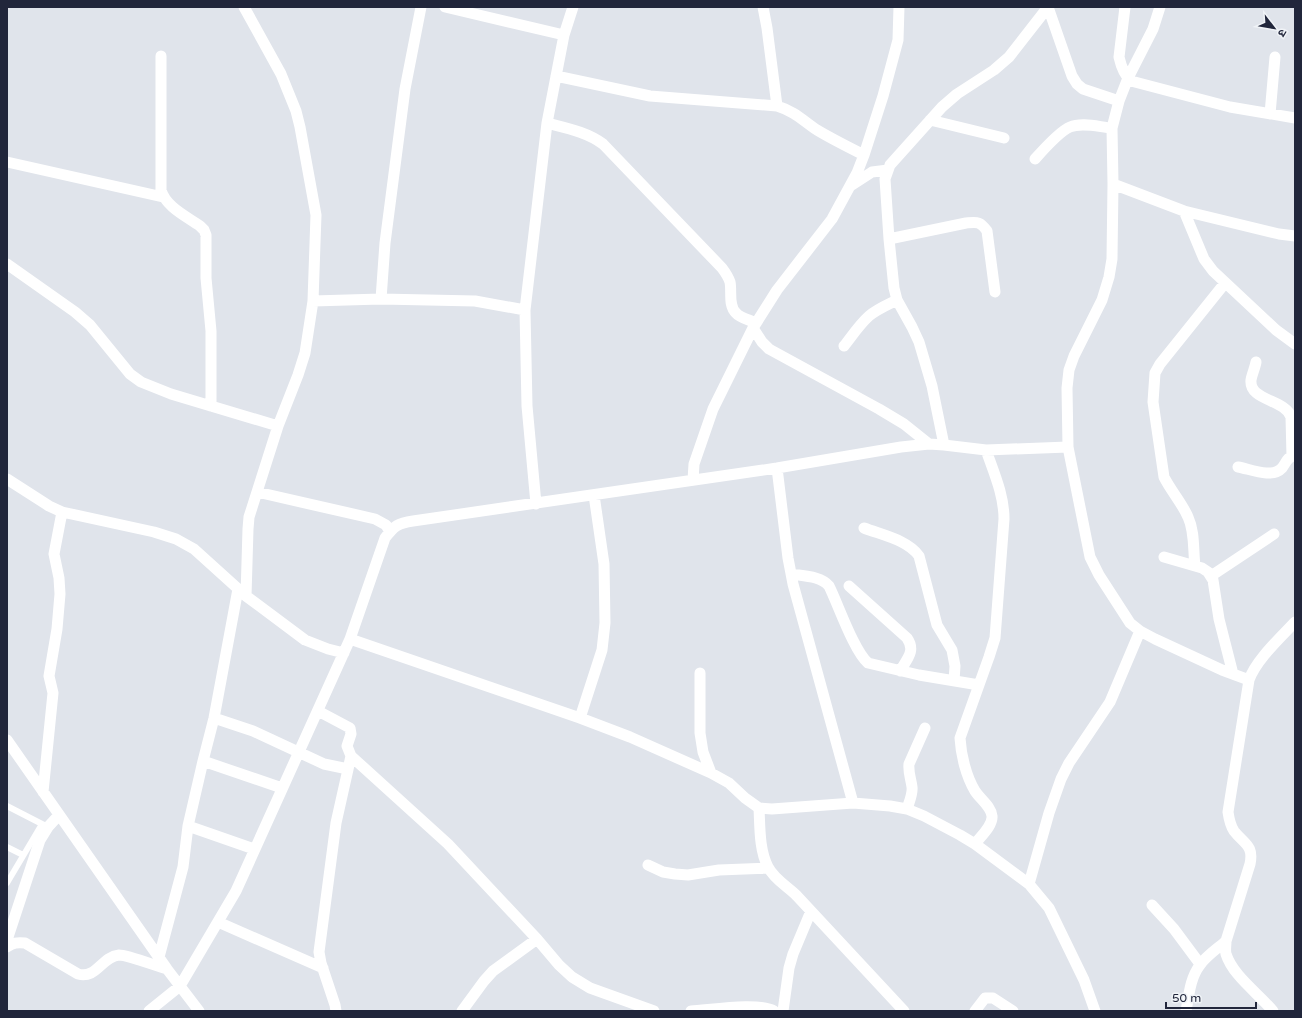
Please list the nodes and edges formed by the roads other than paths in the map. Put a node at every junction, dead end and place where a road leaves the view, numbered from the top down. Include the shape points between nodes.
1 (244, 7) edge
2 (421, 7) edge
3 (445, 7) edge
4 (573, 7) edge
5 (763, 7) edge
6 (899, 7) edge
7 (1048, 7) edge
8 (1125, 7) edge
9 (1160, 7) edge
10 (564, 36) junction
11 (161, 56) dead end
12 (1275, 57) dead end
13 (556, 76) junction
14 (1128, 78) junction
15 (1119, 101) junction
16 (777, 106) junction
17 (1270, 114) junction
18 (1295, 118) edge
19 (930, 120) junction
20 (547, 123) junction
21 (1112, 128) junction
22 (1004, 138) dead end
23 (864, 155) junction
24 (1035, 159) dead end
25 (7, 162) edge
26 (888, 170) junction
27 (1113, 184) junction
28 (849, 187) junction
29 (163, 197) junction
30 (1184, 210) junction
31 (1295, 236) edge
32 (889, 239) junction
33 (7, 264) edge
34 (1225, 283) junction
35 (995, 292) dead end
36 (381, 298) junction
37 (313, 300) junction
38 (897, 300) junction
39 (525, 310) junction
40 (754, 325) junction
41 (1295, 344) edge
42 (844, 346) dead end
43 (1256, 362) dead end
44 (211, 406) junction
45 (278, 426) junction
46 (929, 444) junction
47 (944, 445) junction
48 (1068, 447) junction
49 (986, 450) junction
50 (1293, 455) edge
51 (1238, 467) dead end
52 (777, 468) junction
53 (7, 479) edge
54 (693, 480) junction
55 (257, 492) junction
56 (594, 495) junction
57 (536, 504) junction
58 (62, 512) junction
59 (864, 528) dead end
60 (390, 532) junction
61 (1274, 534) dead end
62 (1164, 557) dead end
63 (1195, 566) junction
64 (791, 574) junction
65 (1211, 576) junction
66 (849, 586) dead end
67 (242, 593) junction
68 (1295, 622) edge
69 (1140, 631) junction
70 (350, 638) junction
71 (344, 653) junction
72 (900, 671) junction
73 (700, 673) dead end
74 (1233, 674) junction
75 (1249, 680) junction
76 (954, 681) junction
77 (980, 685) junction
78 (318, 711) junction
79 (214, 718) junction
80 (580, 718) junction
81 (925, 728) dead end
82 (7, 740) edge
83 (299, 752) junction
84 (351, 756) junction
85 (203, 761) junction
86 (348, 769) junction
87 (711, 773) junction
88 (282, 788) junction
89 (43, 792) junction
90 (853, 803) junction
91 (7, 806) edge
92 (759, 808) junction
93 (906, 809) junction
94 (60, 815) junction
95 (45, 826) junction
96 (188, 826) junction
97 (975, 844) junction
98 (7, 847) edge
99 (254, 849) junction
100 (23, 855) junction
101 (648, 865) dead end
102 (768, 868) junction
103 (7, 883) edge
104 (1029, 884) junction
105 (1152, 905) dead end
106 (811, 911) junction
107 (218, 922) junction
108 (537, 939) junction
109 (7, 940) edge
110 (1226, 941) junction
111 (7, 947) edge
112 (159, 957) junction
113 (1200, 964) junction
114 (323, 968) junction
115 (167, 969) junction
116 (180, 986) junction
117 (149, 1011) edge
118 (199, 1011) edge
119 (336, 1011) edge
120 (462, 1011) edge
121 (654, 1011) edge
122 (691, 1011) edge
123 (774, 1011) edge
124 (783, 1011) edge
125 (904, 1011) edge
126 (975, 1011) edge
127 (1013, 1011) edge
128 (1095, 1011) edge
129 (1186, 1011) edge
130 (1273, 1011) edge

1 - 37 street via 281,74 300,127 316,215
2 - 36 street via 405,89 385,243
3 - 10 street
4 - 10 street
5 - 16 street
6 - 23 street via 898,40
7 - 15 street via 1077,84 1083,89
7 - 19 street via 1009,57 957,94
8 - 14 street via 1119,57 1120,65
9 - 14 street via 1153,28
10 - 13 street
11 - 29 street
12 - 17 street
13 - 16 street via 650,96
13 - 20 street
14 - 15 street
14 - 17 street via 1230,107
15 - 21 street
16 - 23 street
17 - 18 street
19 - 22 street
19 - 26 street
20 - 39 street
20 - 40 street via 595,138 603,144 722,268 728,276 733,310 736,315
21 - 24 street via 1070,126
21 - 27 street
23 - 28 street
25 - 29 street
26 - 28 street via 872,172
26 - 32 street via 885,179
27 - 30 street
27 - 48 street via 1112,259 1109,277 1102,300 1069,370
28 - 40 street via 832,219 777,290
29 - 44 street via 200,226 206,235 206,278 211,331
30 - 31 street
30 - 34 street via 1204,259
32 - 35 street via 966,223 982,224 987,231
32 - 38 street
33 - 44 street via 90,325 135,379 171,394
34 - 41 street
34 - 63 street via 1155,373 1153,402 1164,477 1191,524
36 - 37 street
36 - 39 street via 475,301
37 - 45 street via 303,364
38 - 42 street via 869,315
38 - 47 street via 919,342 932,386
39 - 57 street via 527,406
40 - 46 street via 762,342 769,349 879,409 904,424
40 - 54 street via 713,410 694,464
43 - 50 street via 1251,381 1252,388 1256,394 1289,412
44 - 45 street
45 - 55 street
46 - 47 street
46 - 52 street via 902,446
47 - 49 street
48 - 49 street
48 - 69 street via 1090,557 1130,623
49 - 77 street via 1004,505 1004,519 995,638
50 - 51 street via 1276,472
52 - 54 street
52 - 64 street
53 - 58 street
54 - 56 street
55 - 60 street via 375,519 386,525
55 - 67 street via 248,529
56 - 57 street
56 - 80 street via 604,564 604,623 602,650
57 - 60 street via 408,522 395,526
58 - 67 street via 176,539 194,549
58 - 89 street via 54,554 60,594 49,676 53,693
59 - 76 street via 908,544 919,556 937,625 952,650
60 - 70 street via 382,547
61 - 65 street
62 - 63 street
63 - 65 street
64 - 72 street via 826,582 864,660
64 - 90 street
65 - 74 street
66 - 72 street via 911,644 912,650
67 - 71 street via 305,640
67 - 79 street
68 - 75 street via 1257,664
69 - 74 street
69 - 104 street via 1110,702 1061,779
70 - 71 street
70 - 80 street
71 - 78 street
72 - 76 street
73 - 87 street via 700,733
74 - 75 street
75 - 110 street via 1228,812 1233,830 1249,846 1252,855
76 - 77 street
77 - 97 street via 960,738 967,774 992,817 991,824
78 - 83 street
78 - 84 street via 350,728 351,734 346,746
79 - 83 street via 253,731
79 - 85 street
80 - 87 street
81 - 93 street via 909,764 912,788
82 - 89 street
83 - 86 street via 324,764
83 - 88 street
84 - 86 street
84 - 108 street via 448,844
85 - 88 street
85 - 96 street
86 - 114 street via 336,823 319,952
87 - 92 street via 729,783
88 - 99 street
89 - 94 street
90 - 92 street
90 - 93 street
91 - 95 lane
92 - 102 street via 763,855
93 - 97 street
94 - 95 street
94 - 112 street
95 - 100 lane
95 - 109 street
96 - 99 street
96 - 112 street via 183,867
97 - 104 street
98 - 100 lane
99 - 107 street via 236,891
100 - 103 lane
101 - 102 street via 663,872 688,875 719,870
102 - 106 street
104 - 128 street via 1049,908 1084,980
105 - 113 street
106 - 124 street via 789,968
106 - 125 street
107 - 114 street
107 - 116 street
108 - 120 street via 493,971
108 - 121 street via 572,977 590,988
110 - 113 street
110 - 130 street via 1226,953 1232,965
111 - 115 street via 13,943 25,943 84,976 92,973 112,956 120,955
112 - 115 street
113 - 129 street via 1190,988
114 - 119 street
115 - 116 street
116 - 117 street
116 - 118 street
122 - 123 street via 757,1006
126 - 127 street via 986,998 992,998

